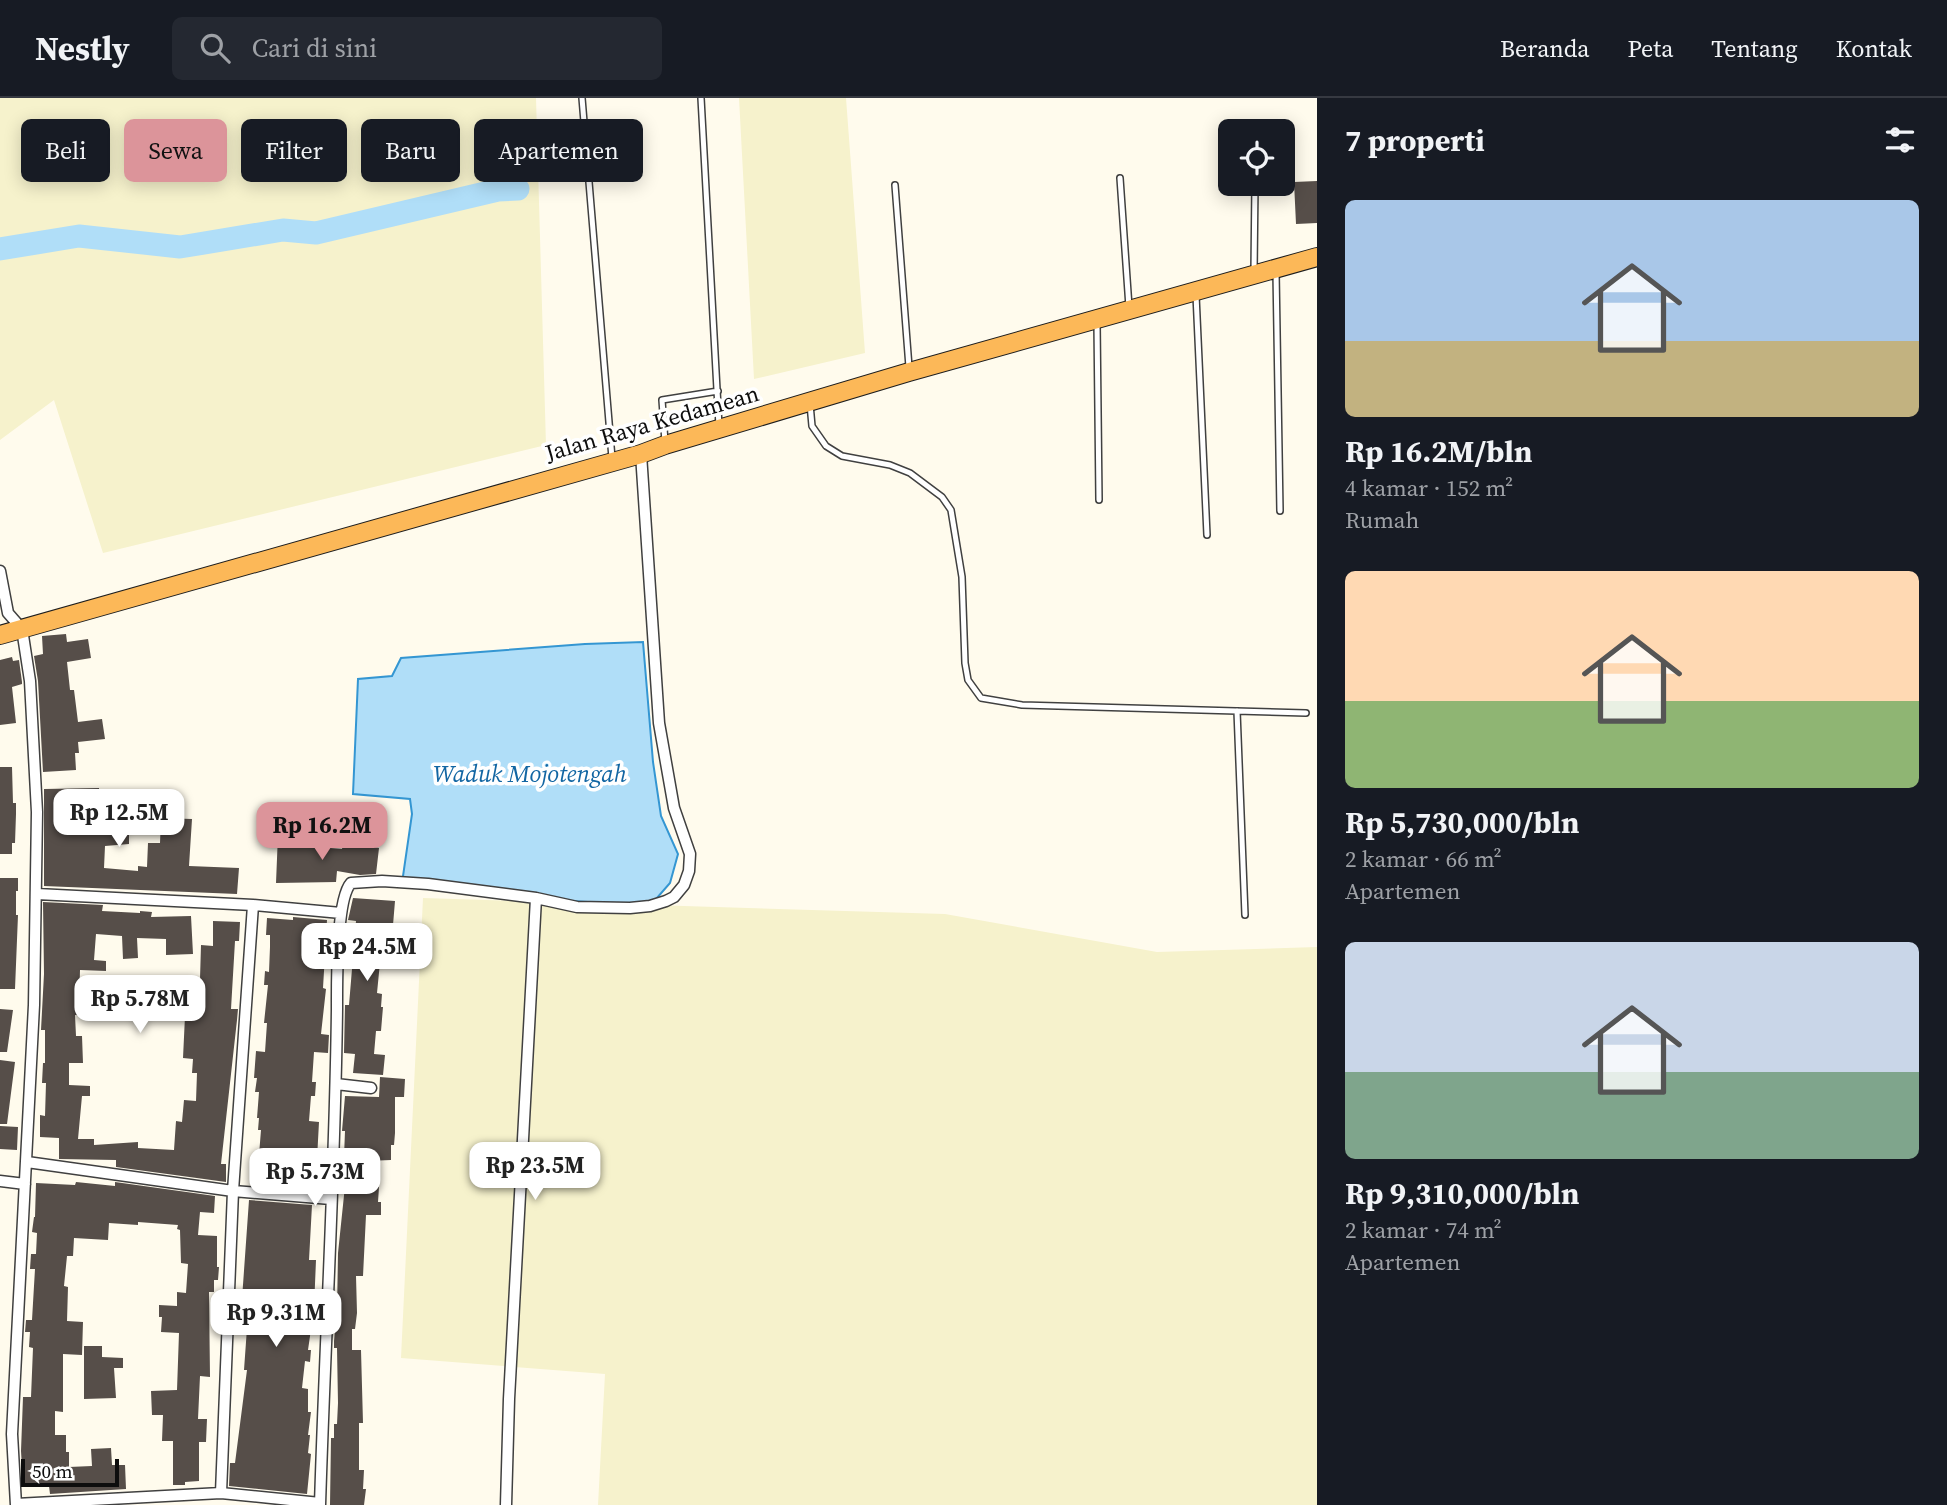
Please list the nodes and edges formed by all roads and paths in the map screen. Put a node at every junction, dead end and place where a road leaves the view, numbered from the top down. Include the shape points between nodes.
1 (582, 98) edge
2 (701, 98) edge
3 (1120, 178) dead end
4 (895, 185) dead end
5 (1255, 196) edge
6 (1317, 257) edge
7 (1276, 269) junction
8 (1254, 275) junction
9 (1196, 292) junction
10 (1129, 311) junction
11 (1097, 320) junction
12 (909, 372) junction
13 (718, 391) junction
14 (809, 402) junction
15 (719, 429) junction
16 (665, 445) junction
17 (641, 454) junction
18 (612, 461) junction
19 (1099, 500) dead end
20 (1280, 511) dead end
21 (1207, 535) dead end
22 (0, 571) edge
23 (22, 629) junction
24 (0, 635) edge
25 (1237, 711) junction
26 (1306, 713) dead end
27 (37, 894) junction
28 (536, 898) junction
29 (253, 905) junction
30 (341, 913) junction
31 (1245, 915) dead end
32 (336, 1084) junction
33 (371, 1088) dead end
34 (27, 1162) junction
35 (0, 1181) edge
36 (24, 1184) junction
37 (233, 1191) junction
38 (331, 1199) junction
39 (6, 1434) edge
40 (221, 1493) junction
41 (320, 1504) edge
42 (16, 1505) edge
43 (506, 1505) edge

1 - 18 lane
2 - 13 lane
3 - 10 lane
4 - 12 lane
5 - 8 lane
6 - 7 highway, Jalan Raya Kedamean
7 - 8 highway, Jalan Raya Kedamean
7 - 20 lane
8 - 9 highway, Jalan Raya Kedamean
9 - 10 highway, Jalan Raya Kedamean
9 - 21 lane
10 - 11 highway, Jalan Raya Kedamean
11 - 12 highway, Jalan Raya Kedamean
11 - 19 lane
12 - 14 highway, Jalan Raya Kedamean
13 - 15 lane
13 - 16 lane via 662,400
14 - 15 highway, Jalan Raya Kedamean
14 - 25 lane via 812,426 826,446 842,456 910,473 928,484 951,510 962,577 965,663 968,680 981,698 1022,705
15 - 16 highway, Jalan Raya Kedamean
16 - 17 highway, Jalan Raya Kedamean
17 - 18 highway, Jalan Raya Kedamean
17 - 28 street via 659,723 674,808 690,855 689,871 674,897 650,906 577,906
18 - 23 highway, Jalan Raya Kedamean
22 - 23 street via 8,613
23 - 24 highway, Jalan Raya Kedamean
23 - 27 street via 30,681
25 - 26 lane
25 - 31 lane
27 - 29 street
27 - 34 street
28 - 30 street via 428,884 351,883
28 - 43 street
29 - 30 street
29 - 37 street
30 - 32 street
32 - 33 street
32 - 38 street
34 - 36 street
34 - 37 street
35 - 36 street
36 - 39 street
37 - 38 street
37 - 40 street
38 - 41 street
39 - 42 street
40 - 41 street
40 - 42 street

